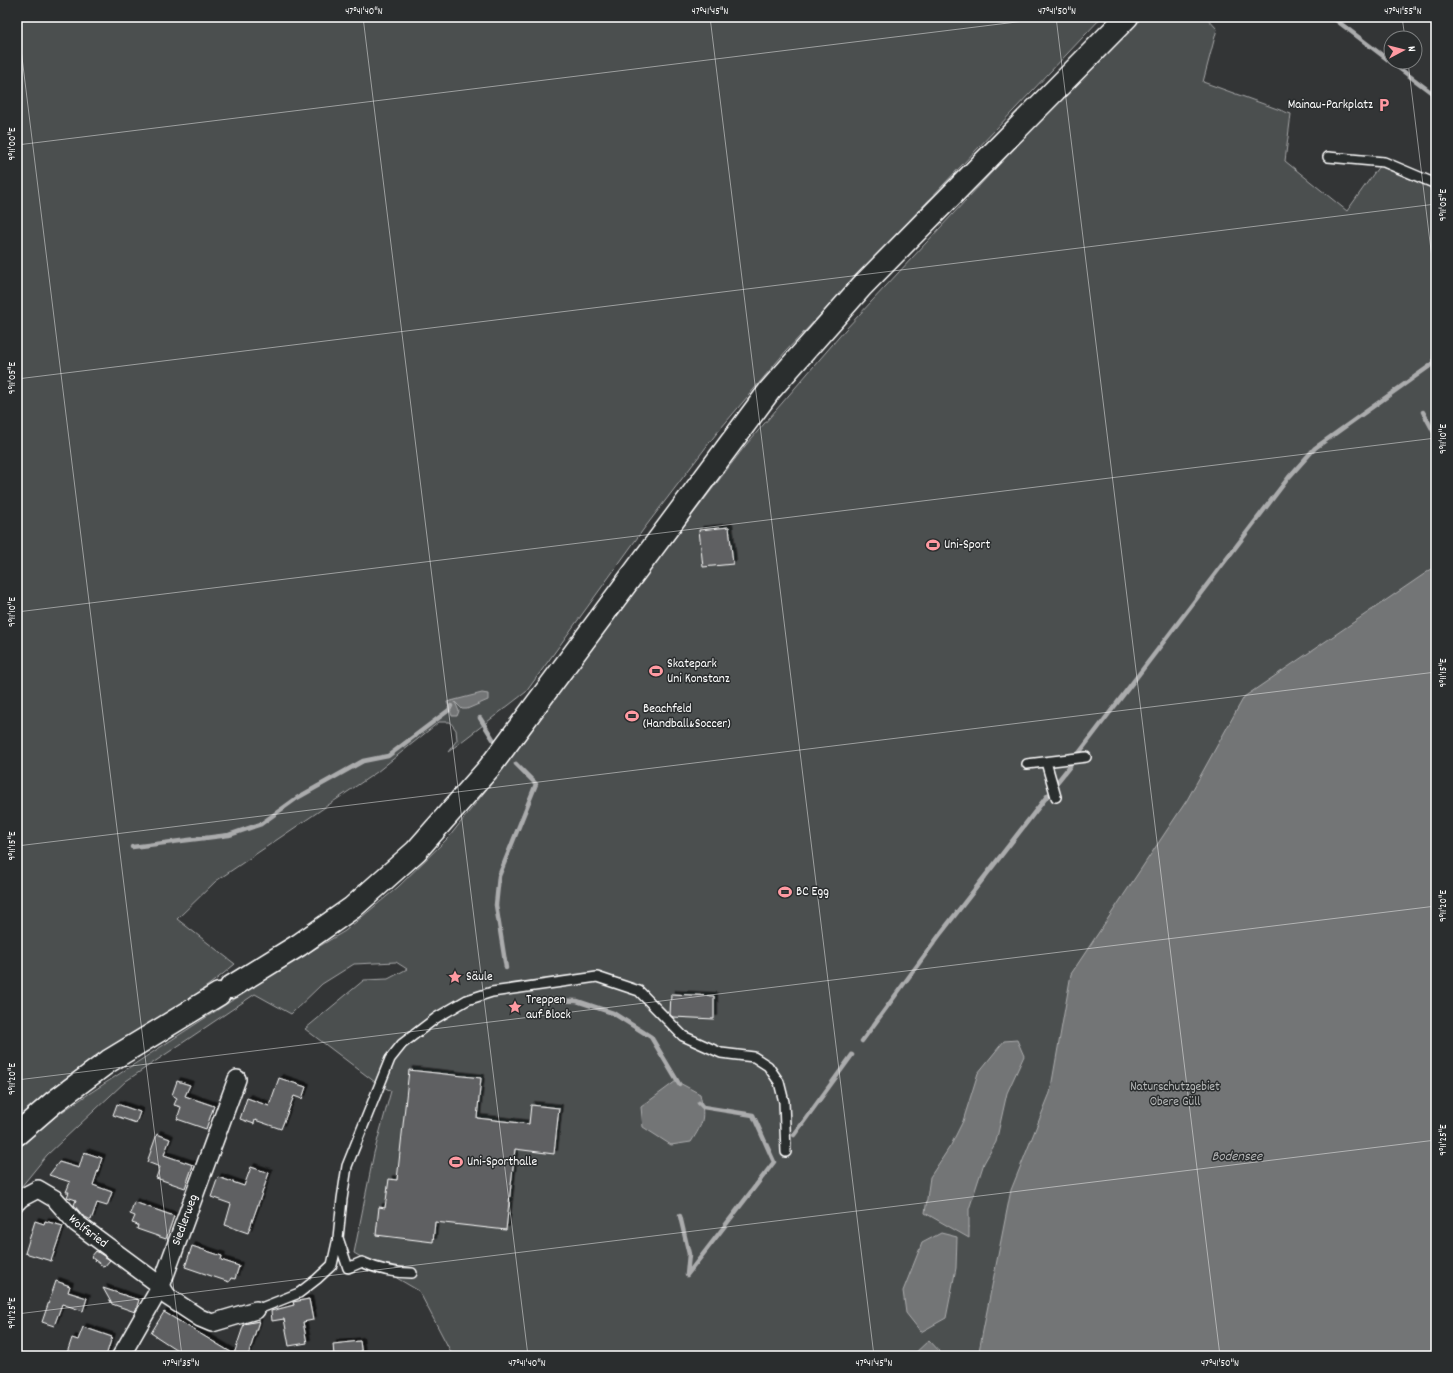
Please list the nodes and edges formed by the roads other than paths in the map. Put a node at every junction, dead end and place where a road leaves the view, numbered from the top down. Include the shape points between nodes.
1 (1127, 17) edge
2 (1328, 157) dead end
3 (1436, 184) edge
4 (1086, 758) dead end
5 (1046, 762) junction
6 (1026, 764) dead end
7 (1056, 797) dead end
8 (237, 1079) dead end
9 (17, 1134) edge
10 (786, 1152) dead end
11 (17, 1202) edge
12 (338, 1238) junction
13 (412, 1272) dead end
14 (161, 1286) junction
15 (256, 1310) joint
16 (121, 1356) edge

1 - 9 main road via 862,286 770,390 489,768 416,851 352,908 299,945 109,1061 54,1102
2 - 3 lane via 1384,162
4 - 5 lane
5 - 6 lane
5 - 7 lane
8 - 14 street, Siedlerweg
10 - 12 lane via 784,1102 779,1082 768,1066 754,1057 721,1052 683,1036 639,991 597,977 492,992 467,1000 436,1018 402,1044 390,1059 347,1166
11 - 14 street, Wolfsried via 38,1189 55,1199 76,1223
12 - 13 lane via 348,1268 362,1262 377,1269 396,1273
12 - 15 lane via 332,1265 317,1279 299,1294
14 - 15 street via 168,1297 212,1323
14 - 16 street, Siedlerweg

